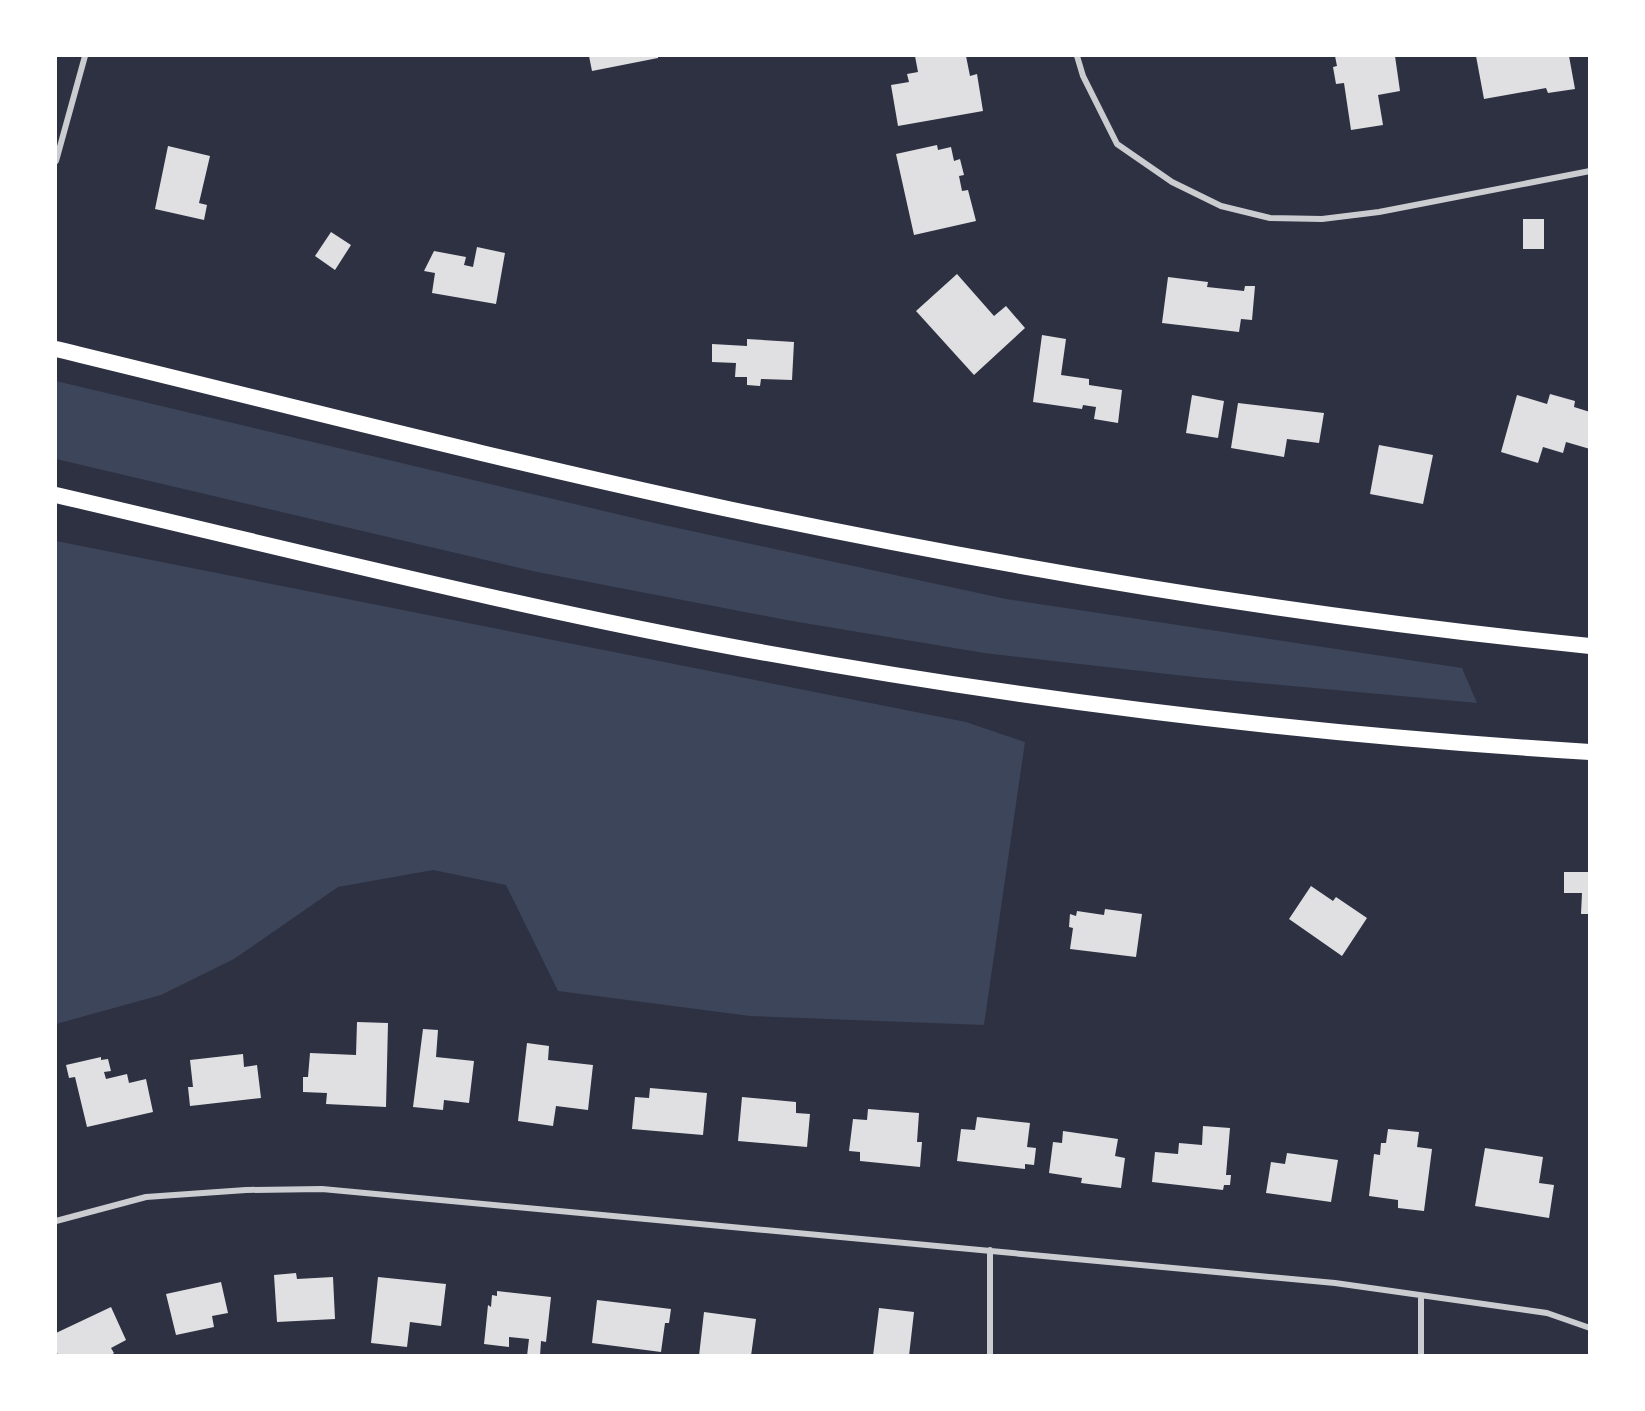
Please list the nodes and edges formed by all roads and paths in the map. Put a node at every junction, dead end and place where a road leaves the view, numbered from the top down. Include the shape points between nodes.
1 (85, 56) edge
2 (1077, 56) edge
3 (56, 161) edge
4 (1590, 171) edge
5 (56, 349) edge
6 (56, 495) edge
7 (1590, 646) edge
8 (1590, 752) edge
9 (56, 1221) edge
10 (990, 1250) junction
11 (1421, 1297) junction
12 (1590, 1328) edge
13 (990, 1356) edge
14 (1421, 1356) edge

1 - 3 street
2 - 4 street via 1117,144 1182,187 1221,206 1270,219 1322,219 1379,212
5 - 7 highway via 528,463 830,529 1151,588
6 - 8 highway via 451,587 802,659 1191,717
9 - 10 street via 146,1197 322,1189
10 - 11 street via 1335,1283
10 - 13 street
11 - 12 street via 1547,1313
11 - 14 street

